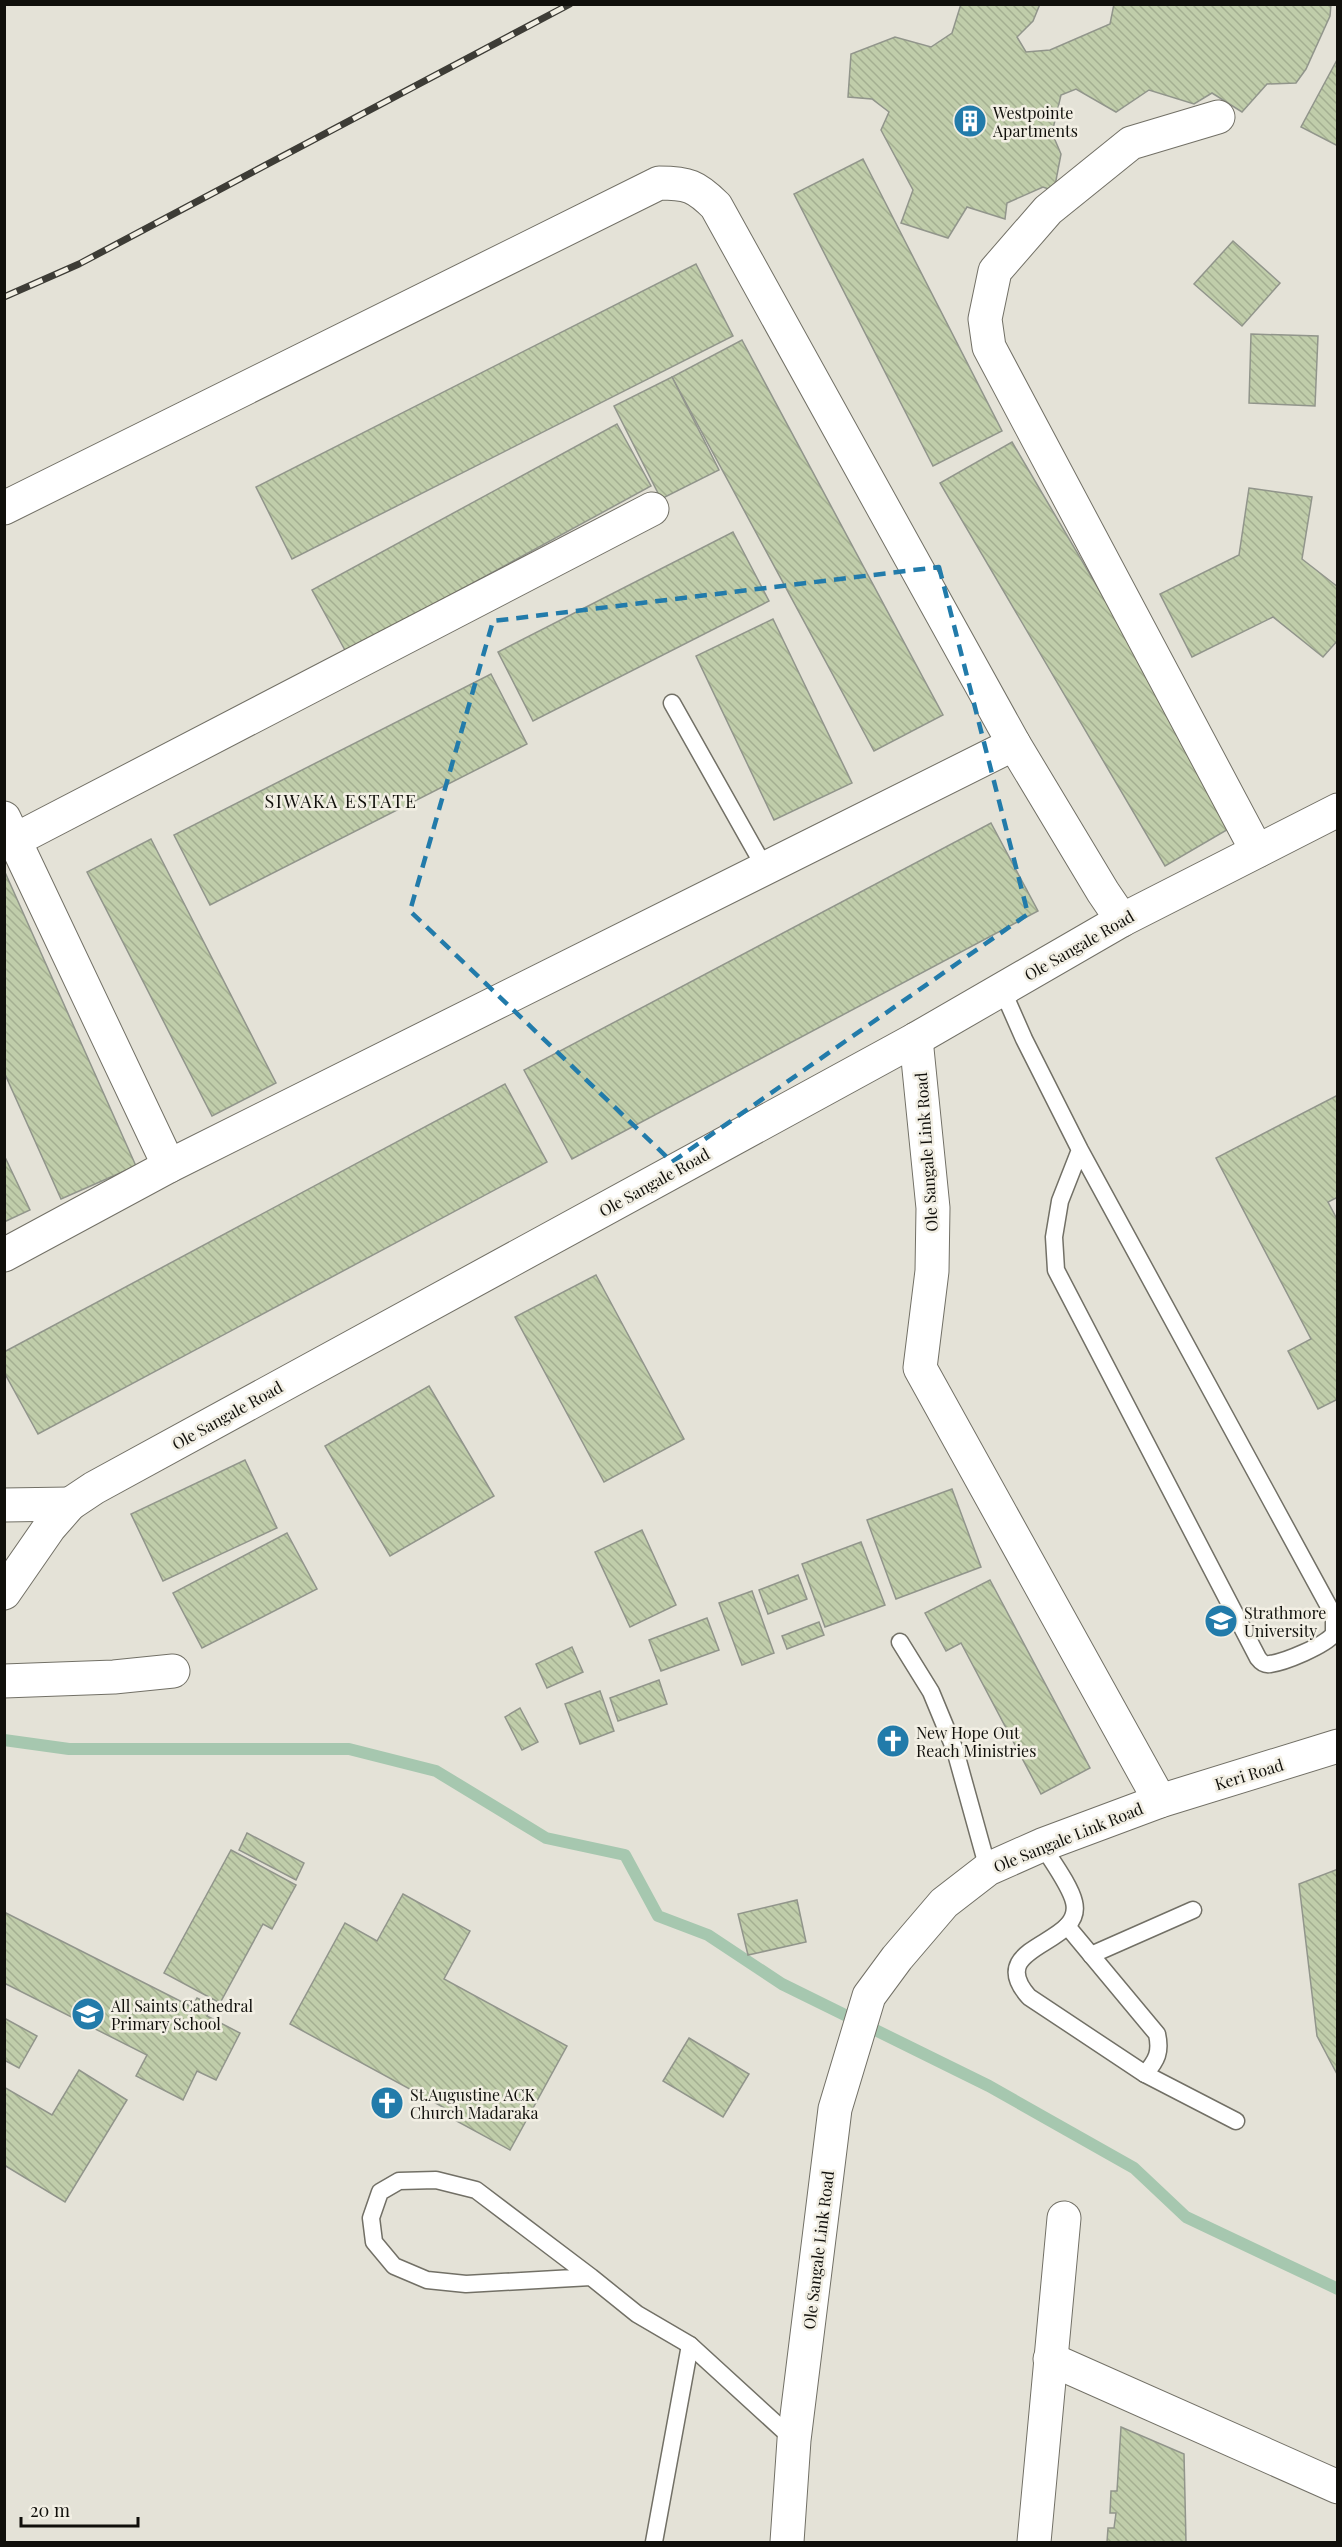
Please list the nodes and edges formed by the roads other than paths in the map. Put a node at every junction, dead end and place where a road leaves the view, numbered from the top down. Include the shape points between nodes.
1 (1218, 117) dead end
2 (4, 508) edge
3 (652, 509) dead end
4 (672, 703) dead end
5 (1014, 744) junction
6 (1338, 810) edge
7 (10, 829) edge
8 (1257, 851) junction
9 (765, 868) junction
10 (1122, 920) junction
11 (1002, 989) junction
12 (916, 1039) junction
13 (1080, 1150) junction
14 (169, 1166) junction
15 (4, 1255) edge
16 (69, 1504) junction
17 (4, 1505) edge
18 (4, 1593) edge
19 (900, 1641) dead end
20 (174, 1671) dead end
21 (4, 1681) edge
22 (1338, 1746) edge
23 (1160, 1801) junction
24 (1042, 1845) junction
25 (988, 1869) junction
26 (1193, 1910) dead end
27 (1067, 1926) junction
28 (1091, 1955) junction
29 (1145, 2074) junction
30 (1236, 2121) dead end
31 (1064, 2218) dead end
32 (591, 2277) junction
33 (690, 2345) junction
34 (1050, 2359) junction
35 (794, 2440) junction
36 (1338, 2487) edge
37 (654, 2542) edge
38 (787, 2542) edge
39 (1034, 2542) edge

1 - 8 street via 1131,143 1048,210 995,271 985,319 989,347
2 - 5 street via 659,183 684,183 701,191 716,206
3 - 7 street
4 - 9 lane
5 - 9 street
5 - 10 street
6 - 8 street, Ole Sangale Road
7 - 14 street
8 - 10 street, Ole Sangale Road
9 - 14 street
10 - 11 street, Ole Sangale Road
11 - 12 street, Ole Sangale Road
11 - 13 lane
12 - 16 street, Ole Sangale Road
12 - 23 street, Ole Sangale Link Road via 933,1208 932,1270 920,1368
13 - 13 lane via 1334,1616 1330,1640 1269,1664 1258,1658 1056,1270 1054,1237 1060,1201
14 - 15 street
16 - 17 street
16 - 18 street, Ole Sangale Road
19 - 25 lane via 931,1692 955,1750
20 - 21 street
22 - 23 street, Keri Road
23 - 24 street, Ole Sangale Link Road
24 - 25 street, Ole Sangale Link Road
24 - 27 lane via 1074,1902 1074,1914
25 - 35 street, Ole Sangale Link Road via 944,1903 868,1996 835,2109
26 - 28 lane
27 - 28 lane
27 - 29 lane via 1022,1957 1016,1971 1019,1986 1029,1997
28 - 29 lane via 1157,2034 1158,2058
29 - 30 lane
31 - 34 street
32 - 32 lane via 476,2190 436,2180 399,2181 380,2192 371,2218 374,2242 394,2266 427,2280 466,2284
32 - 33 lane via 637,2314
33 - 35 lane
33 - 37 lane
34 - 36 street
34 - 39 street
35 - 38 street, Ole Sangale Link Road

